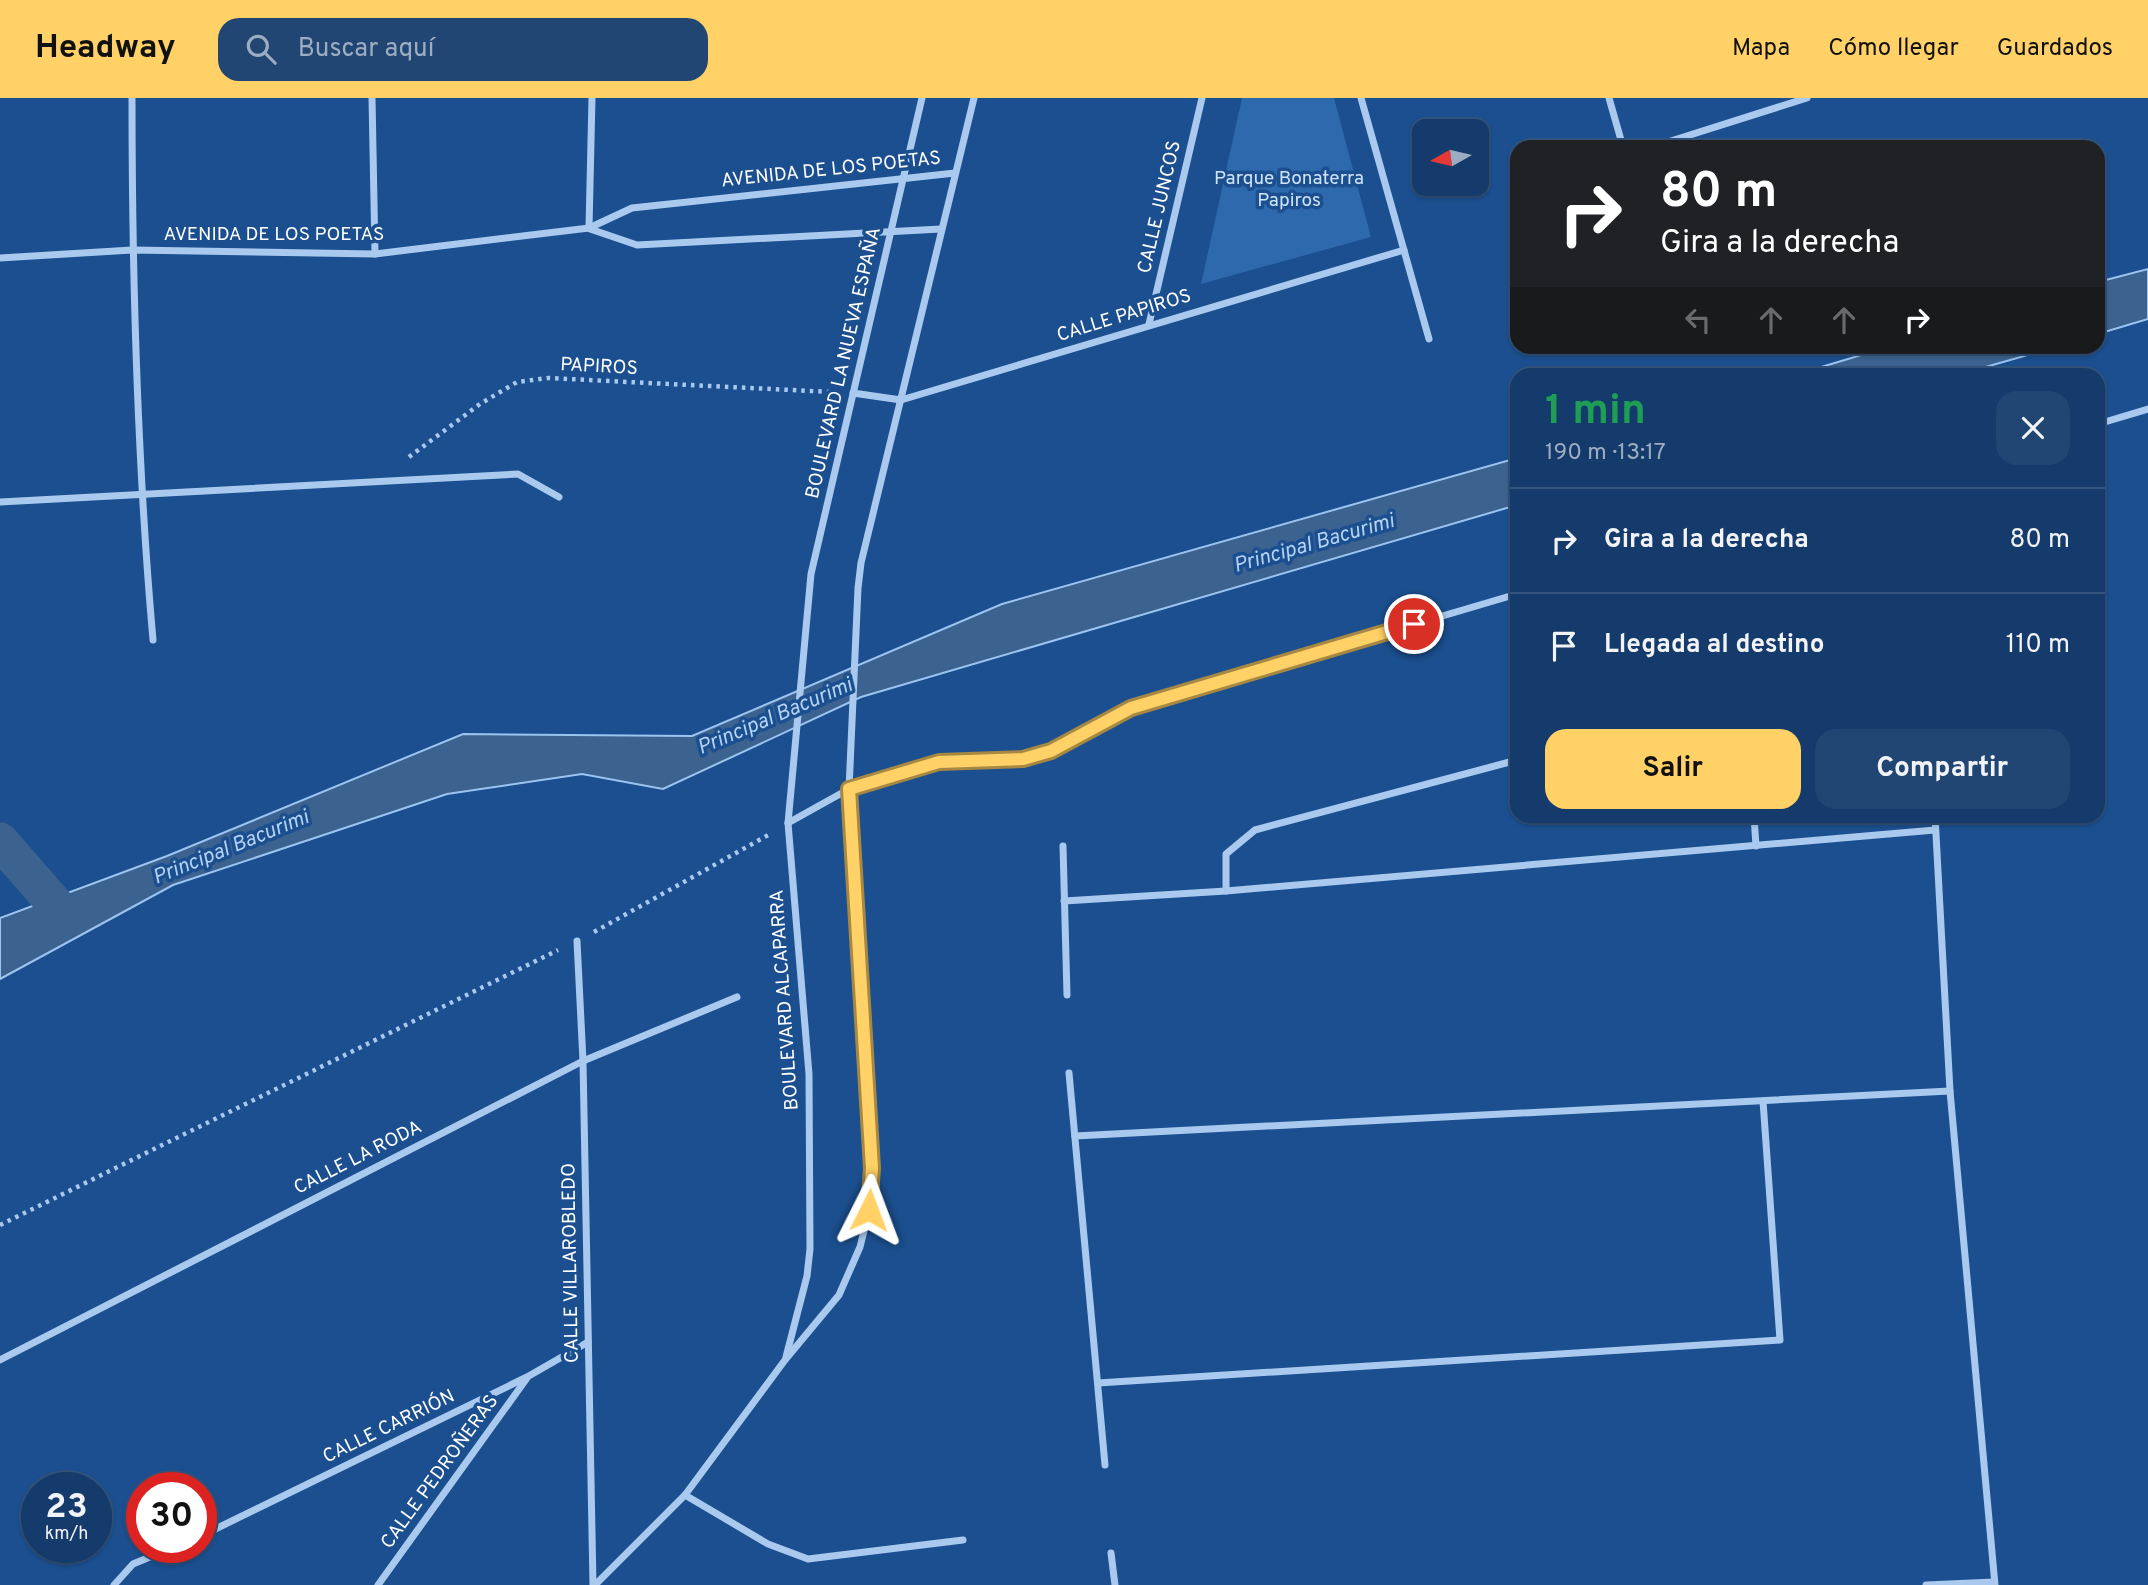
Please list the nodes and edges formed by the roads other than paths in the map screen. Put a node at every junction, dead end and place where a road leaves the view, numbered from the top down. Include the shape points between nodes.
1 (132, 98) edge
2 (373, 98) edge
3 (592, 98) edge
4 (922, 98) edge
5 (974, 98) edge
6 (1202, 98) edge
7 (1361, 98) edge
8 (1609, 98) edge
9 (1807, 98) edge
10 (1621, 140) edge
11 (1674, 140) edge
12 (955, 173) junction
13 (902, 176) junction
14 (589, 229) junction
15 (941, 229) junction
16 (891, 233) junction
17 (132, 250) junction
18 (1404, 250) junction
19 (375, 254) junction
20 (0, 258) edge
21 (1149, 324) junction
22 (1429, 339) dead end
23 (853, 393) junction
24 (901, 400) junction
25 (2148, 409) edge
26 (2105, 422) edge
27 (140, 492) junction
28 (559, 497) dead end
29 (0, 502) edge
30 (1510, 596) edge
31 (806, 636) joint
32 (153, 640) dead end
33 (1510, 762) edge
34 (849, 789) junction
35 (788, 823) junction
36 (1754, 823) edge
37 (1936, 823) edge
38 (1936, 830) junction
39 (1063, 846) dead end
40 (1756, 846) junction
41 (1226, 891) junction
42 (1064, 901) junction
43 (577, 941) road end
44 (1067, 995) dead end
45 (737, 997) dead end
46 (583, 1061) junction
47 (1069, 1073) dead end
48 (1950, 1091) junction
49 (1763, 1101) junction
50 (1075, 1136) junction
51 (588, 1342) junction
52 (0, 1360) edge
53 (785, 1360) junction
54 (527, 1377) junction
55 (1098, 1382) junction
56 (1105, 1465) dead end
57 (685, 1496) junction
58 (217, 1528) edge
59 (963, 1540) dead end
60 (1111, 1553) dead end
61 (135, 1563) edge
62 (1995, 1583) edge
63 (114, 1585) edge
64 (378, 1585) edge
65 (594, 1585) edge
66 (1115, 1585) edge
67 (1926, 1585) edge

1 - 17 street
2 - 19 street
3 - 14 street
4 - 13 street, BOULEVARD LA NUEVA ESPAÑA
5 - 12 street
6 - 21 street, CALLE JUNCOS
7 - 18 street
8 - 10 street
9 - 11 street
12 - 13 street, AVENIDA DE LOS POETAS
12 - 15 street
13 - 14 street, AVENIDA DE LOS POETAS via 632,208
13 - 16 street, BOULEVARD LA NUEVA ESPAÑA
14 - 16 street, AVENIDA DE LOS POETAS via 637,245
14 - 19 street, AVENIDA DE LOS POETAS
15 - 16 street, AVENIDA DE LOS POETAS
15 - 24 street
16 - 23 street, BOULEVARD LA NUEVA ESPAÑA
17 - 19 street, AVENIDA DE LOS POETAS
17 - 20 street, AVENIDA DE LOS POETAS
17 - 27 street
18 - 21 street, CALLE PAPIROS
18 - 22 street
21 - 24 street, CALLE PAPIROS
23 - 24 street, CALLE PAPIROS
23 - 31 street, BOULEVARD LA NUEVA ESPAÑA via 811,574
24 - 34 street, BOULEVARD ALCAPARRA via 860,563
25 - 26 street
27 - 28 street via 518,474
27 - 29 street
27 - 32 street
30 - 34 street via 1131,708 1051,751 1023,759 939,762
31 - 35 street, BOULEVARD ALCAPARRA
33 - 41 street via 1255,830 1226,854
34 - 35 street
34 - 53 street, BOULEVARD ALCAPARRA via 872,1168 869,1210 856,1259 839,1295
35 - 53 street, BOULEVARD ALCAPARRA via 809,1074 810,1249
36 - 40 street
37 - 38 street
38 - 40 street
38 - 48 street
39 - 42 street
40 - 41 street
41 - 42 street
42 - 44 street
43 - 46 street, CALLE VILLAROBLEDO
45 - 46 street, CALLE LA RODA
46 - 51 street, CALLE VILLAROBLEDO
46 - 52 street, CALLE LA RODA
47 - 50 street
48 - 49 street
48 - 62 street
49 - 50 street
49 - 55 street via 1780,1339
50 - 55 street
51 - 54 street, CALLE CARRIÓN
51 - 65 street, CALLE VILLAROBLEDO
53 - 57 street, BOULEVARD ALCAPARRA
54 - 58 street, CALLE CARRIÓN
54 - 64 street, CALLE PEDROÑERAS
55 - 56 street
57 - 59 street via 768,1544 808,1559
57 - 65 street, BOULEVARD ALCAPARRA
60 - 66 street
61 - 63 street
62 - 67 street

